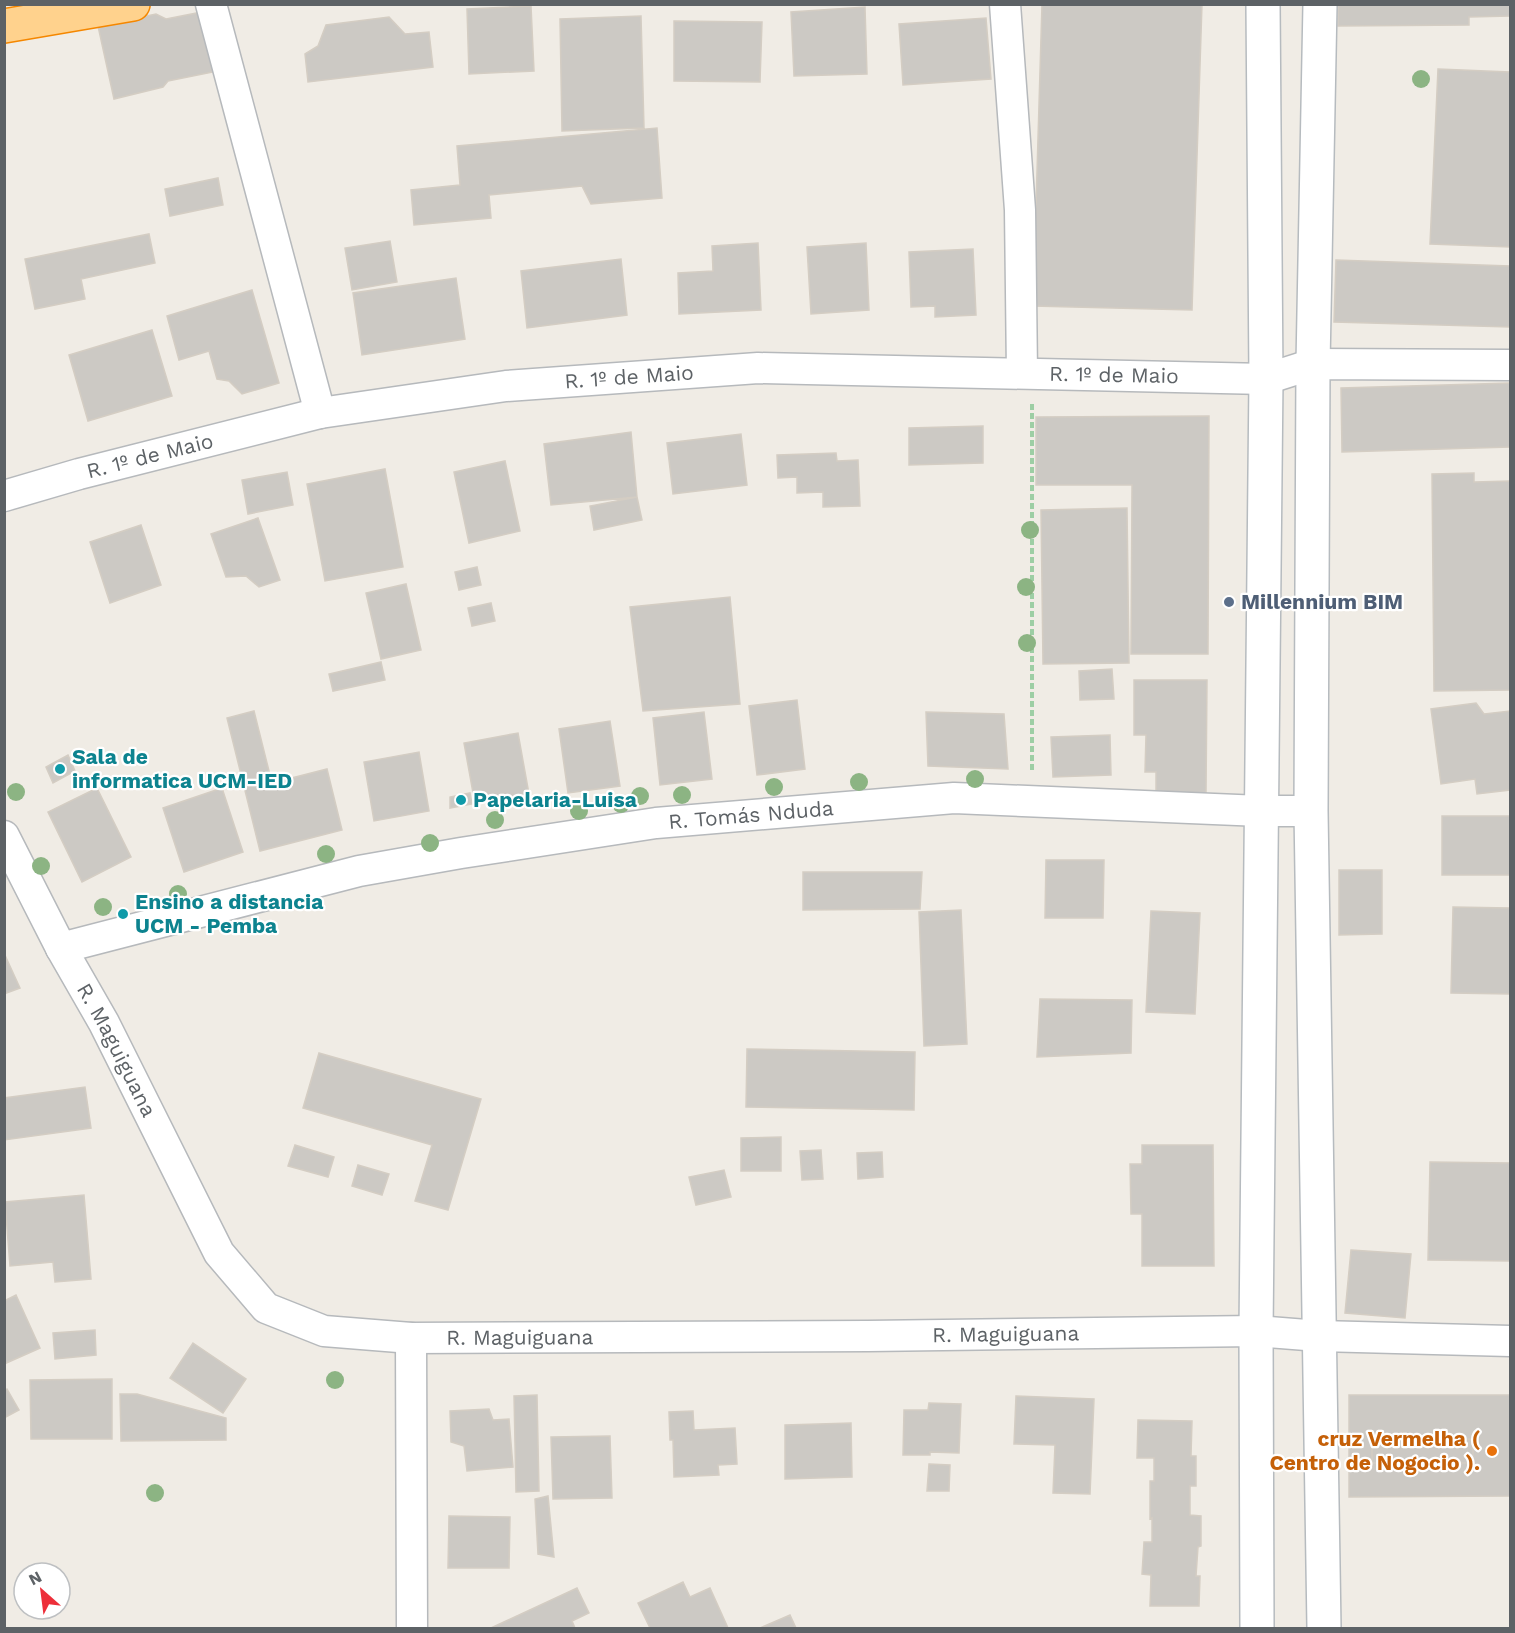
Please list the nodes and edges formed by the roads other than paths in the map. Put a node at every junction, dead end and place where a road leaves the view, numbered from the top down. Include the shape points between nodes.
1 (133, 4) edge
2 (211, 4) edge
3 (1005, 4) edge
4 (1263, 4) edge
5 (1320, 4) edge
6 (4, 26) edge
7 (1313, 364) junction
8 (1510, 365) edge
9 (1266, 379) junction
10 (1027, 385) junction
11 (320, 413) junction
12 (4, 496) edge
13 (1261, 811) junction
14 (1311, 811) junction
15 (4, 836) edge
16 (61, 948) junction
17 (1256, 1331) junction
18 (1319, 1336) junction
19 (411, 1338) junction
20 (1510, 1341) edge
21 (412, 1629) edge
22 (1257, 1629) edge
23 (1324, 1629) edge

1 - 6 highway
2 - 11 street
3 - 10 street via 1020,210
4 - 9 street
5 - 7 street
7 - 8 street
7 - 9 street, R. 1º de Maio
7 - 14 street
9 - 10 street, R. 1º de Maio
9 - 13 street
10 - 11 street, R. 1º de Maio via 758,368 506,386
11 - 12 street, R. 1º de Maio
13 - 14 street, R. Tomás Nduda
13 - 16 street, R. Tomás Nduda via 954,798 656,823 359,871
13 - 17 street
14 - 18 street
15 - 16 street, R. Maguiguana
16 - 19 street, R. Maguiguana via 104,1023 219,1253 266,1308 324,1331
17 - 18 street, R. Maguiguana
17 - 19 street, R. Maguiguana
17 - 22 street
18 - 20 street, R. Maguiguana
18 - 23 street
19 - 21 street

